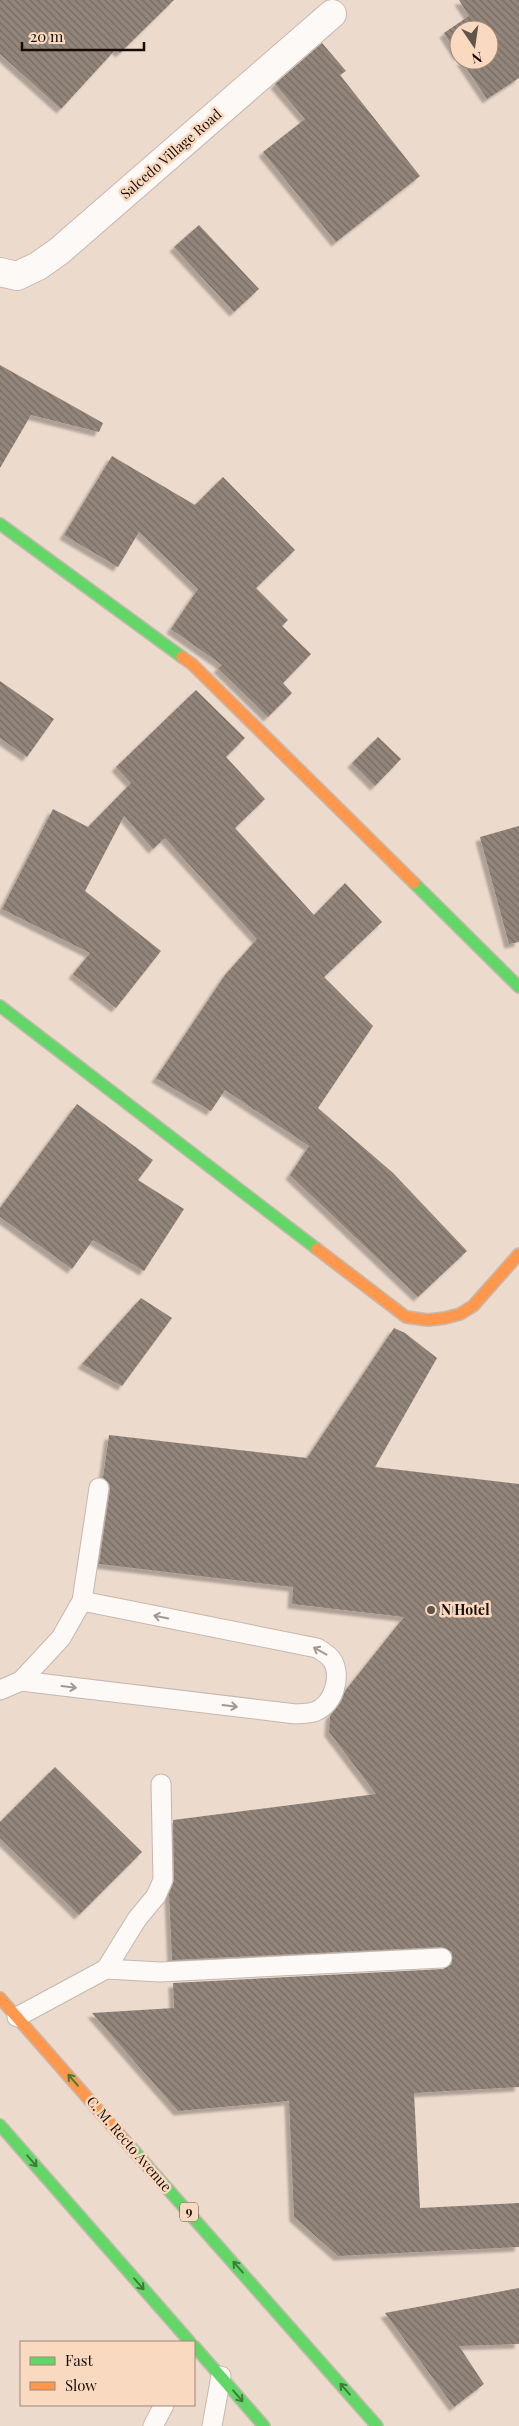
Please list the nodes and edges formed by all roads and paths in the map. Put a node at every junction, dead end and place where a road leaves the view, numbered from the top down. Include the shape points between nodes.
1 (332, 14) dead end
2 (0, 272) edge
3 (0, 524) edge
4 (519, 987) edge
5 (0, 1006) edge
6 (519, 1254) edge
7 (99, 1488) dead end
8 (82, 1601) junction
9 (21, 1682) junction
10 (0, 1690) edge
11 (162, 1784) dead end
12 (442, 1958) dead end
13 (106, 1969) junction
14 (0, 1998) edge
15 (17, 2016) junction
16 (1, 2127) edge
17 (186, 2341) edge
18 (195, 2351) edge
19 (220, 2376) junction
20 (163, 2406) edge
21 (153, 2426) edge
22 (212, 2426) edge
23 (264, 2426) edge
24 (378, 2426) edge

1 - 2 street, Salcedo Village Road via 58,252 17,276
3 - 4 main road via 192,664
5 - 6 main road via 406,1317 426,1321 449,1319 468,1311
7 - 8 lane
8 - 9 lane via 61,1638
9 -> 8 lane via 296,1714 317,1711 328,1702 335,1687 338,1672 332,1658 316,1648
9 - 10 lane
11 - 13 lane via 164,1880
12 - 13 lane via 160,1972
13 - 15 lane
14 - 15 main road, C. M. Recto Avenue / 9
24 -> 15 main road, C. M. Recto Avenue / 9
16 -> 17 main road
18 - 19 main road
19 - 22 lane
19 -> 23 main road
20 - 21 lane

